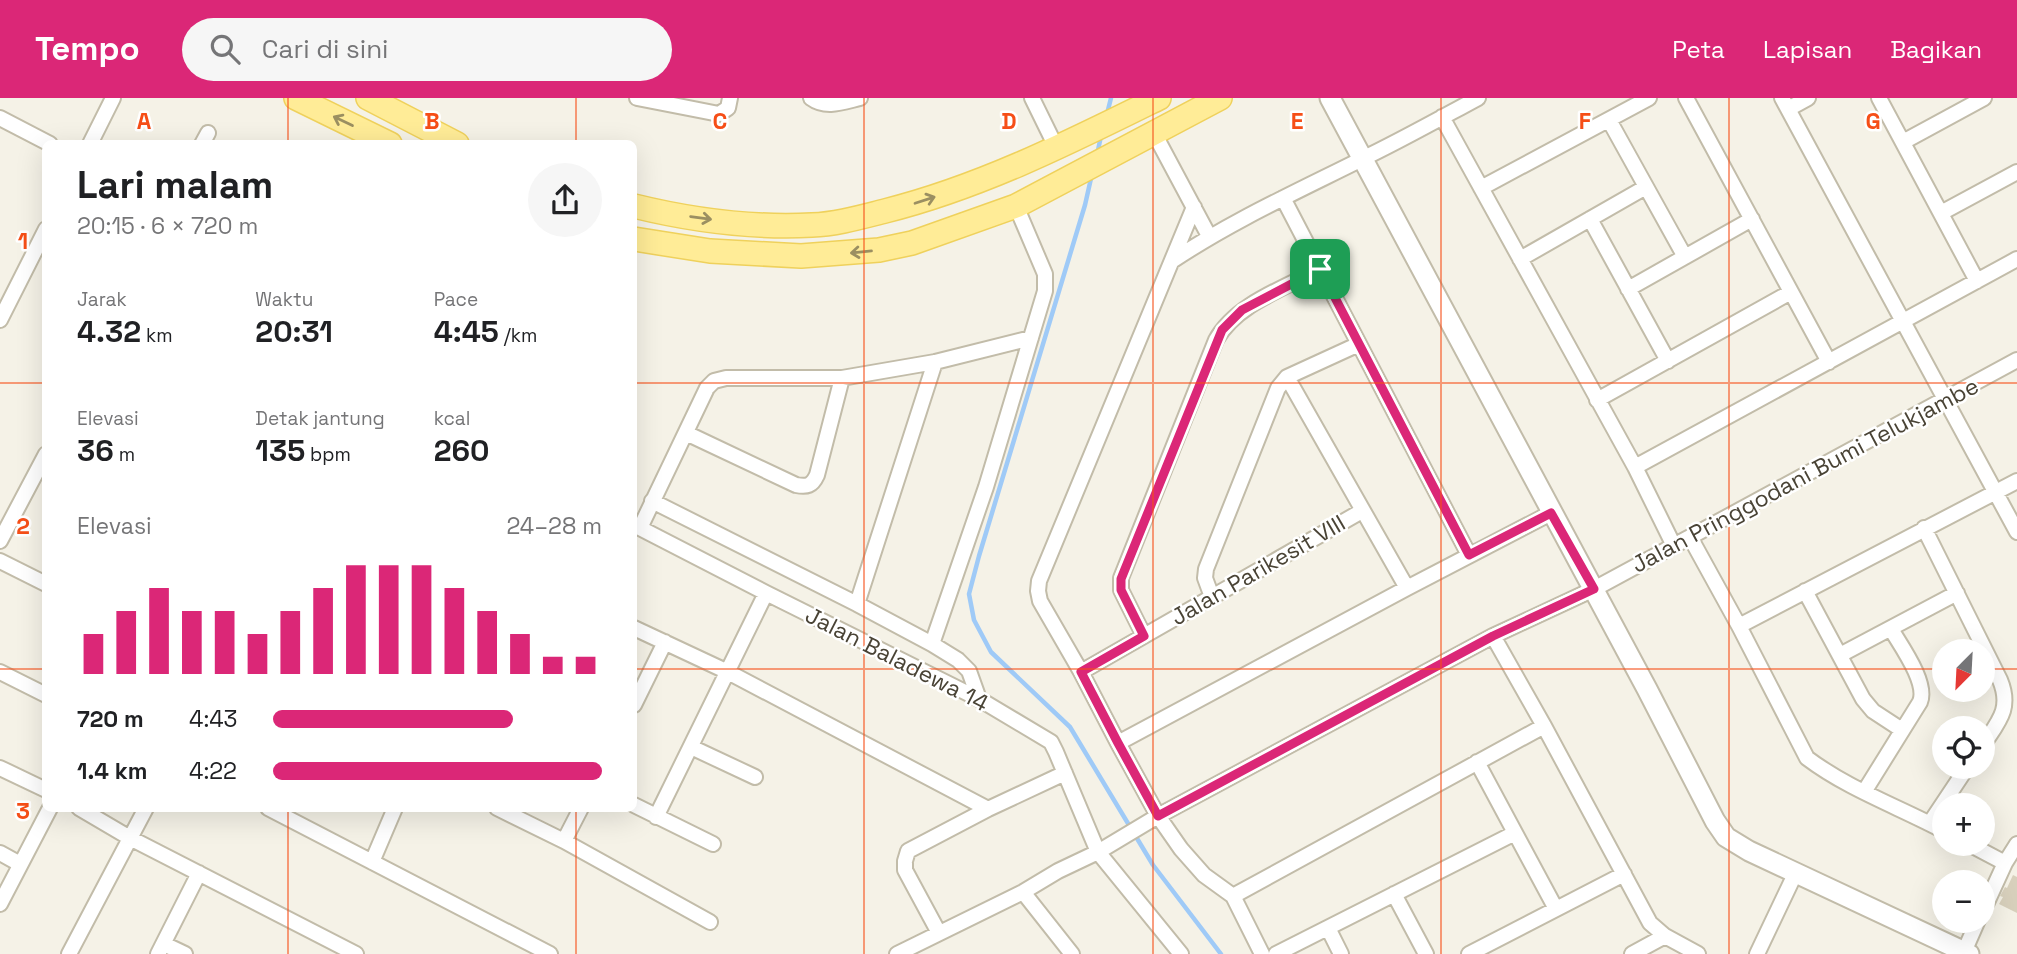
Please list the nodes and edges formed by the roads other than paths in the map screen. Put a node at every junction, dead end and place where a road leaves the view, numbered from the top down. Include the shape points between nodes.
1 (113, 98) edge
2 (296, 98) edge
3 (368, 98) edge
4 (637, 98) edge
5 (730, 98) edge
6 (811, 98) edge
7 (860, 98) edge
8 (1032, 98) edge
9 (1159, 98) edge
10 (1220, 98) edge
11 (1329, 98) edge
12 (1478, 98) edge
13 (1650, 98) edge
14 (1686, 98) edge
15 (1808, 98) edge
16 (1879, 98) edge
17 (1984, 98) edge
18 (1785, 103) edge
19 (1442, 117) junction
20 (0, 118) edge
21 (1609, 120) junction
22 (1154, 133) junction
23 (42, 140) edge
24 (92, 140) edge
25 (382, 140) edge
26 (449, 140) edge
27 (1903, 142) junction
28 (1057, 149) junction
29 (1363, 159) junction
30 (2017, 172) edge
31 (1646, 187) junction
32 (1481, 188) junction
33 (1283, 198) junction
34 (1016, 206) junction
35 (637, 207) edge
36 (1194, 207) junction
37 (1941, 213) junction
38 (1590, 219) junction
39 (1752, 219) junction
40 (1209, 236) junction
41 (42, 237) edge
42 (637, 239) edge
43 (1685, 257) junction
44 (1520, 259) junction
45 (2017, 259) edge
46 (1172, 261) junction
47 (1320, 269) junction
48 (1977, 281) junction
49 (1628, 289) junction
50 (1791, 292) junction
51 (0, 320) edge
52 (1903, 321) junction
53 (1031, 338) junction
54 (1359, 344) junction
55 (2017, 360) edge
56 (1668, 361) junction
57 (935, 362) junction
58 (1829, 362) junction
59 (1287, 377) junction
60 (842, 378) junction
61 (1945, 399) junction
62 (1597, 400) junction
63 (687, 433) junction
64 (42, 462) edge
65 (1635, 467) junction
66 (2017, 481) edge
67 (1996, 492) junction
68 (652, 501) junction
69 (1362, 511) junction
70 (1551, 513) junction
71 (637, 526) edge
72 (1924, 528) junction
73 (2017, 531) edge
74 (1690, 537) junction
75 (0, 541) edge
76 (1674, 546) junction
77 (1469, 555) junction
78 (0, 561) edge
79 (42, 582) edge
80 (1406, 588) junction
81 (1594, 589) junction
82 (1805, 591) junction
83 (765, 593) junction
84 (1957, 593) junction
85 (1212, 597) junction
86 (857, 604) junction
87 (1739, 626) junction
88 (637, 629) edge
89 (1891, 629) junction
90 (1144, 636) junction
91 (1493, 636) junction
92 (665, 642) junction
93 (932, 644) junction
94 (1840, 655) junction
95 (0, 672) edge
96 (728, 672) junction
97 (1081, 672) junction
98 (42, 693) edge
99 (637, 699) edge
100 (979, 699) junction
101 (1544, 726) junction
102 (1995, 727) edge
103 (1902, 730) junction
104 (1118, 743) junction
105 (691, 747) junction
106 (1477, 762) junction
107 (0, 768) edge
108 (1065, 773) junction
109 (755, 777) dead end
110 (1959, 779) edge
111 (42, 788) edge
112 (1864, 792) junction
113 (637, 807) edge
114 (988, 809) junction
115 (48, 812) edge
116 (86, 812) edge
117 (144, 812) edge
118 (276, 812) edge
119 (393, 812) edge
120 (505, 812) edge
121 (579, 812) edge
122 (1158, 816) junction
123 (656, 817) junction
124 (1930, 824) joint
125 (1515, 833) junction
126 (130, 838) junction
127 (564, 841) junction
128 (713, 844) dead end
129 (2017, 844) edge
130 (1098, 852) junction
131 (0, 853) edge
132 (1992, 856) edge
133 (372, 862) junction
134 (2006, 863) junction
135 (20, 864) junction
136 (1796, 872) junction
137 (199, 873) junction
138 (1624, 874) junction
139 (1995, 886) edge
140 (1023, 892) junction
141 (1394, 894) junction
142 (1233, 896) junction
143 (0, 904) edge
144 (1556, 909) junction
145 (710, 922) dead end
146 (1328, 928) junction
147 (939, 933) junction
148 (1973, 933) edge
149 (1665, 936) junction
150 (161, 949) edge
151 (543, 953) edge
152 (1966, 953) edge
153 (69, 954) edge
154 (185, 954) edge
155 (356, 954) edge
156 (897, 954) edge
157 (1072, 954) edge
158 (1181, 954) edge
159 (1262, 954) edge
160 (1276, 954) edge
161 (1341, 954) edge
162 (1426, 954) edge
163 (1469, 954) edge
164 (1632, 954) edge
165 (1698, 954) edge
166 (1757, 954) edge

1 - 24 street
25 -> 2 main road
3 - 26 main road
4 - 5 street via 719,114 728,108
6 - 7 street via 833,104
8 - 28 street
9 - 28 main road
10 - 22 main road
11 - 29 street
12 - 19 street
13 - 21 street
14 - 39 street
15 - 18 street
16 - 27 street
17 - 27 street
18 - 52 street
19 - 29 street
19 - 32 street
20 - 23 street
21 - 31 street
21 - 32 street
22 - 34 main road
22 - 36 street
27 - 37 street
35 -> 28 main road via 742,224 813,225 926,200
29 - 33 street
29 - 70 street
30 - 37 street
31 - 38 street
31 - 43 street
32 - 44 street
33 - 40 street
33 - 47 street
34 -> 42 main road via 912,243 841,254 710,251
34 - 53 street via 1045,274
36 - 40 street
36 - 46 street
37 - 48 street
38 - 44 street
38 - 49 street
39 - 43 street
39 - 50 street
40 - 46 street
41 - 51 street
43 - 49 street
44 - 62 street
45 - 48 street
46 - 97 street via 1039,581 1040,601
47 - 54 street
47 - 90 street via 1242,310 1216,340 1121,579 1121,590
48 - 52 street
49 - 56 street
50 - 56 street
50 - 58 street
52 - 58 street
52 - 61 street
53 - 57 street
53 - 93 street
54 - 59 street
54 - 77 street
55 - 61 street, Jalan Pringgodani Bumi Telukjambe
56 - 62 street
57 - 60 street
57 - 86 street
58 - 65 street
59 - 69 street
59 - 85 street via 1274,397 1206,569
60 - 63 street via 713,381
60 - 63 street via 817,475 806,487
61 - 67 street
61 - 74 street, Jalan Pringgodani Bumi Telukjambe
62 - 65 street
63 - 68 street
64 - 75 street
65 - 76 street
66 - 67 street
67 - 72 street
67 - 73 street
68 - 71 street
68 - 86 street
69 - 80 street
69 - 85 street, Jalan Parikesit VIII
70 - 77 street
70 - 81 street
71 - 83 street, Jalan Baladewa 14
72 - 82 street
72 - 84 street
74 - 76 street, Jalan Pringgodani Bumi Telukjambe
74 - 87 street
76 - 81 street, Jalan Pringgodani Bumi Telukjambe
77 - 80 street
78 - 79 street
80 - 104 street
81 - 91 street, Jalan Pringgodani Bumi Telukjambe
81 - 136 street via 1726,837
82 - 87 street
82 - 94 street
83 - 96 street
83 - 100 street, Jalan Baladewa 14
84 - 89 street
84 - 102 street via 2006,696
85 - 90 street, Jalan Parikesit VIII
86 - 93 street
87 - 112 street via 1807,758
88 - 92 street
89 - 94 street
89 - 103 street via 1923,694
90 - 97 street, Jalan Parikesit VIII
91 - 101 street
91 - 122 street, Jalan Pringgodani Bumi Telukjambe
92 - 96 street
92 - 99 street
93 - 100 street via 968,671
94 - 103 street via 1869,706
95 - 98 street
96 - 105 street
96 - 114 street
97 - 104 street
100 - 108 street, Jalan Baladewa 14 via 1051,742
101 - 106 street
101 - 138 street
103 - 112 street
104 - 122 street
105 - 109 street
105 - 123 street
106 - 125 street
106 - 142 street
107 - 111 street
108 - 114 street
108 - 130 street, Jalan Baladewa 14
110 - 124 street
112 - 124 street
113 - 123 street
114 - 147 street via 908,851 905,870
115 - 135 street
116 - 126 street
117 - 126 street
118 - 133 street
119 - 133 street
120 - 127 street
121 - 127 street
122 - 130 street, Jalan Pringgodani Bumi Telukjambe
122 - 142 street via 1204,875
123 - 128 street
125 - 141 street
125 - 144 street
126 - 137 street
126 - 153 street
127 - 145 street
129 - 134 street
130 - 140 street, Jalan Pringgodani Bumi Telukjambe
130 - 158 street, Jalan Baladewa 14
131 - 135 street
132 - 134 street
133 - 151 street
134 - 139 street
135 - 143 street
136 - 152 street
136 - 166 street
137 - 150 street
137 - 155 street
138 - 144 street
138 - 149 street via 1650,923
140 - 147 street, Jalan Pringgodani Bumi Telukjambe
140 - 157 street
141 - 146 street
141 - 162 street
142 - 159 street
144 - 163 street
146 - 160 street
146 - 161 street
147 - 156 street, Jalan Pringgodani Bumi Telukjambe
148 - 152 street
149 - 164 street
149 - 165 street
150 - 154 street

